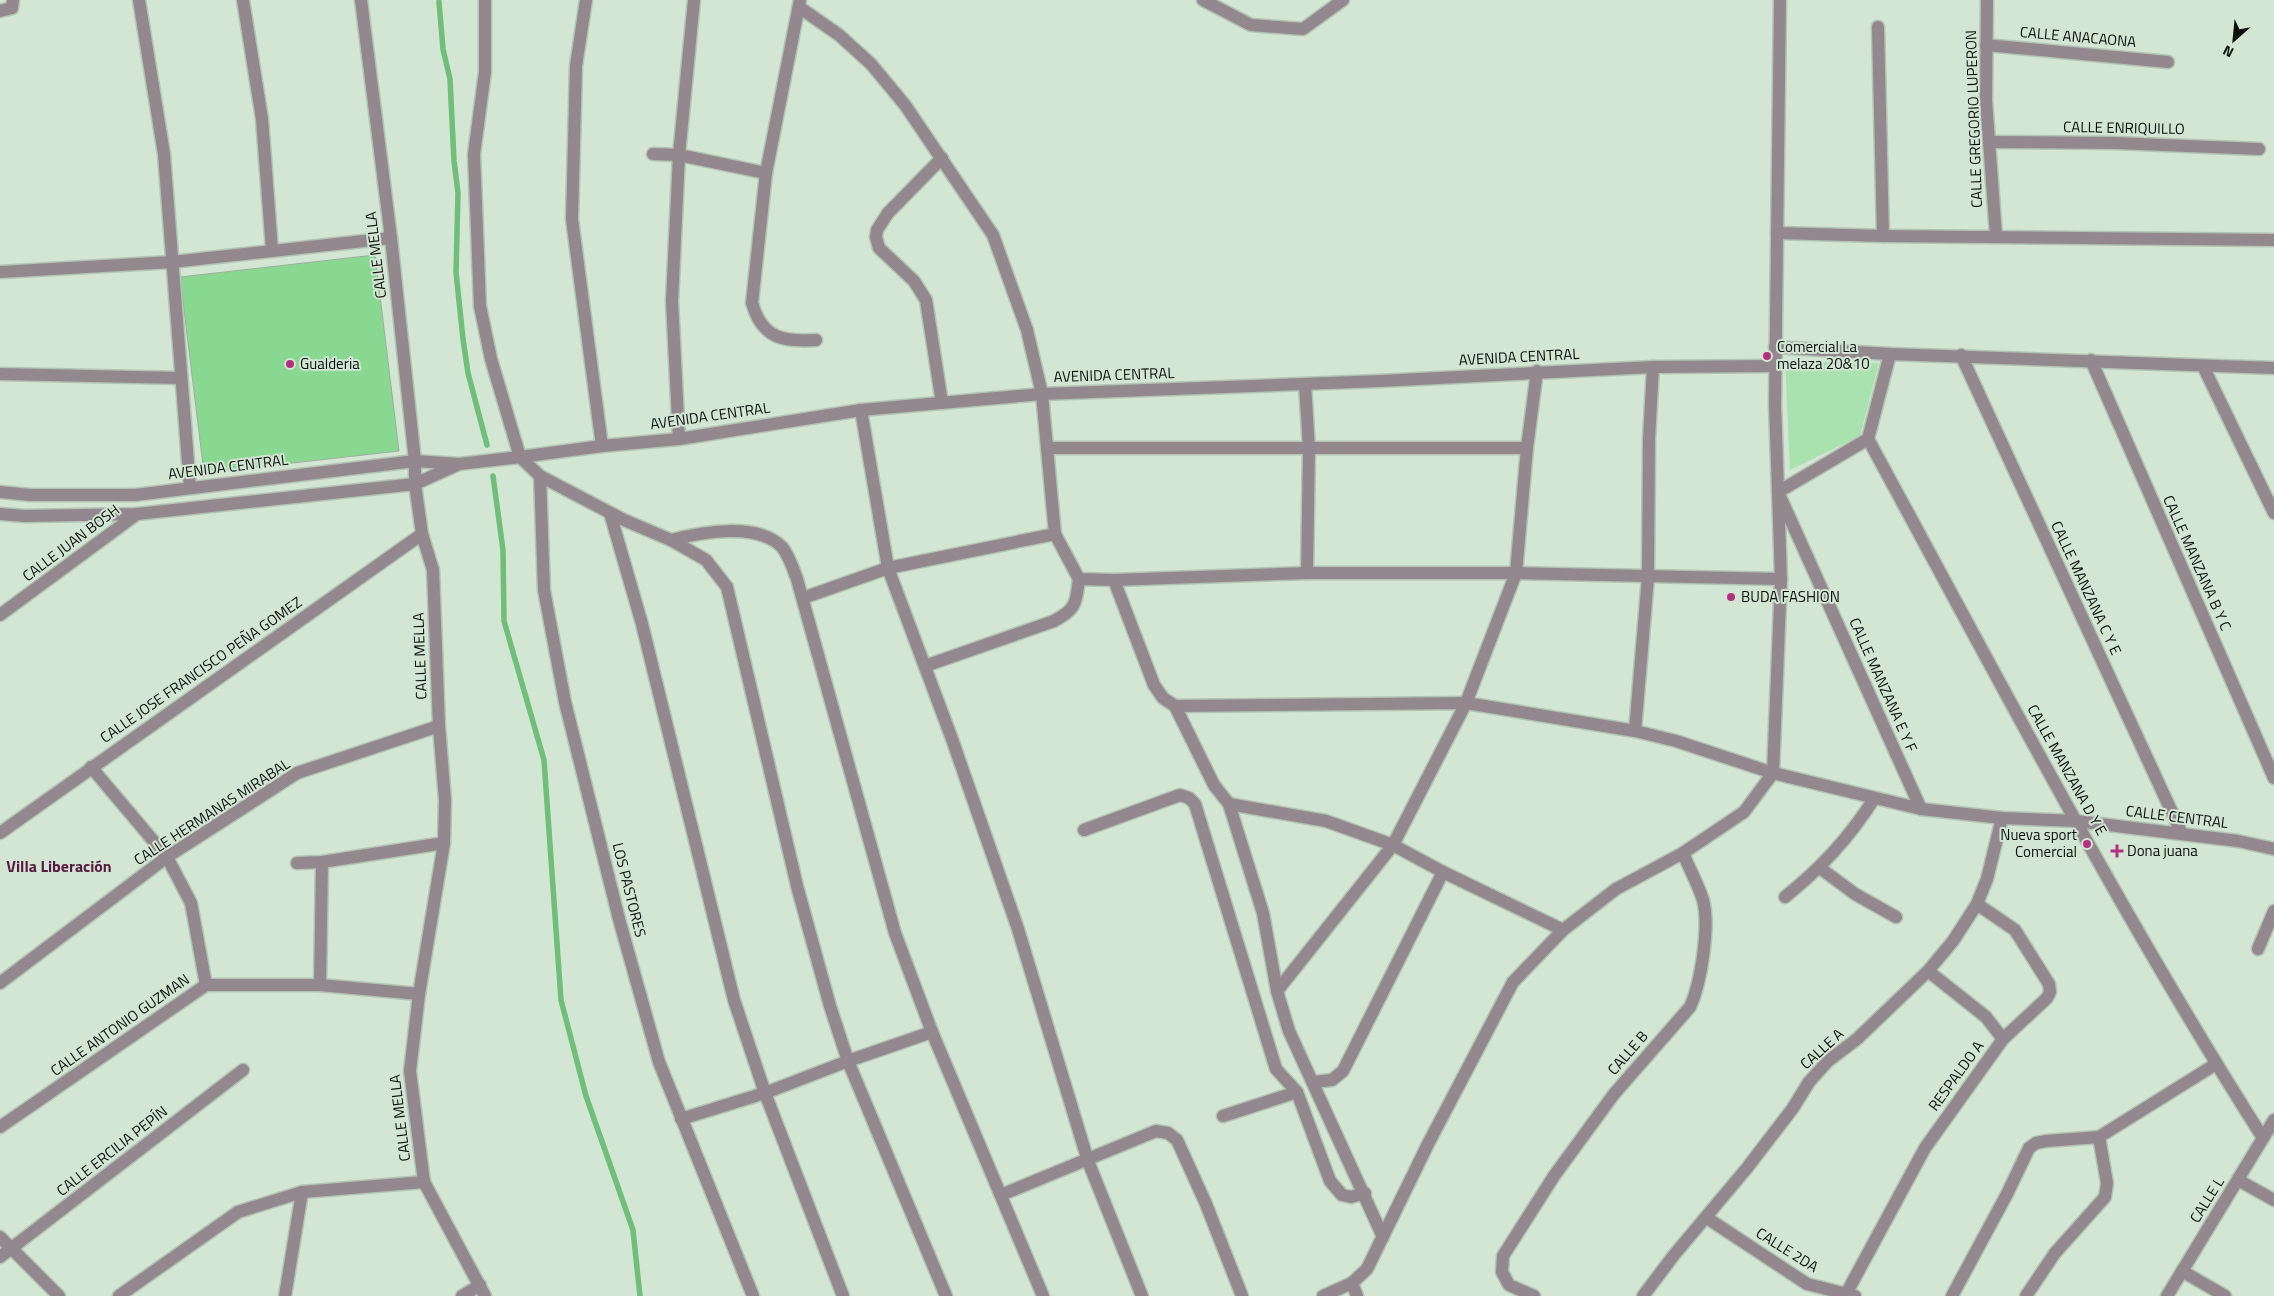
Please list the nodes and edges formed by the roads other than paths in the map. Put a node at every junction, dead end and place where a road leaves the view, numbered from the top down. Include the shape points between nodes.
1 (13, 0) edge
2 (139, 0) edge
3 (243, 0) edge
4 (361, 0) edge
5 (485, 0) edge
6 (586, 0) edge
7 (694, 0) edge
8 (1203, 0) edge
9 (1343, 0) edge
10 (1780, 0) edge
11 (1987, 0) edge
12 (800, 3) edge
13 (0, 11) edge
14 (1878, 27) dead end
15 (1986, 45) junction
16 (2168, 62) dead end
17 (1989, 142) junction
18 (2259, 149) dead end
19 (653, 154) dead end
20 (679, 155) junction
21 (942, 158) junction
22 (766, 173) junction
23 (1777, 233) junction
24 (1883, 236) junction
25 (1996, 236) junction
26 (391, 238) junction
27 (2274, 240) edge
28 (272, 250) junction
29 (172, 262) junction
30 (0, 272) edge
31 (816, 340) dead end
32 (1775, 347) junction
33 (1890, 354) junction
34 (1961, 355) junction
35 (2091, 360) junction
36 (1775, 366) junction
37 (2203, 366) junction
38 (1653, 367) junction
39 (2274, 368) edge
40 (1536, 371) junction
41 (0, 374) edge
42 (181, 378) junction
43 (1305, 384) junction
44 (1042, 394) junction
45 (942, 403) junction
46 (861, 410) junction
47 (679, 439) junction
48 (1868, 439) junction
49 (602, 446) junction
50 (1048, 448) junction
51 (1527, 448) junction
52 (1309, 449) junction
53 (520, 457) junction
54 (415, 461) junction
55 (459, 464) junction
56 (540, 476) junction
57 (415, 484) junction
58 (190, 488) junction
59 (0, 492) edge
60 (1778, 492) junction
61 (610, 513) junction
62 (2274, 513) edge
63 (0, 514) edge
64 (137, 514) junction
65 (422, 534) junction
66 (1055, 534) junction
67 (671, 540) junction
68 (888, 568) junction
69 (1308, 573) junction
70 (1516, 574) junction
71 (1648, 577) junction
72 (1079, 579) junction
73 (1781, 579) junction
74 (1114, 580) junction
75 (803, 598) junction
76 (0, 615) edge
77 (925, 666) junction
78 (1466, 703) junction
79 (1175, 706) junction
80 (439, 726) junction
81 (1635, 731) junction
82 (91, 767) junction
83 (1773, 773) junction
84 (2274, 778) edge
85 (1874, 798) junction
86 (1229, 804) junction
87 (1922, 809) junction
88 (2002, 818) junction
89 (2076, 821) junction
90 (1084, 830) dead end
91 (0, 833) edge
92 (2182, 834) junction
93 (444, 843) junction
94 (1393, 845) junction
95 (2274, 849) edge
96 (1683, 853) junction
97 (168, 857) junction
98 (322, 862) junction
99 (297, 863) dead end
100 (1820, 868) junction
101 (1443, 872) junction
102 (1785, 897) dead end
103 (1976, 904) junction
104 (2274, 911) edge
105 (1896, 917) dead end
106 (1563, 930) junction
107 (2258, 949) dead end
108 (1928, 971) junction
109 (0, 983) edge
110 (206, 985) junction
111 (320, 986) junction
112 (1277, 991) junction
113 (419, 994) junction
114 (932, 1032) junction
115 (2003, 1039) junction
116 (848, 1060) junction
117 (2216, 1064) junction
118 (243, 1070) dead end
119 (1314, 1082) junction
120 (1298, 1092) junction
121 (765, 1093) junction
122 (1223, 1116) dead end
123 (682, 1118) junction
124 (2274, 1120) edge
125 (0, 1127) edge
126 (2099, 1137) junction
127 (2263, 1138) junction
128 (1088, 1161) junction
129 (2238, 1180) junction
130 (424, 1182) junction
131 (302, 1192) junction
132 (1365, 1193) junction
133 (1001, 1195) junction
134 (2274, 1200) edge
135 (1707, 1218) junction
136 (0, 1237) edge
137 (1383, 1237) junction
138 (12, 1249) junction
139 (0, 1257) edge
140 (2182, 1271) junction
141 (1352, 1283) junction
142 (482, 1291) edge
143 (1850, 1295) edge
144 (59, 1296) edge
145 (119, 1296) edge
146 (285, 1296) edge
147 (462, 1296) edge
148 (753, 1296) edge
149 (843, 1296) edge
150 (946, 1296) edge
151 (1043, 1296) edge
152 (1142, 1296) edge
153 (1242, 1296) edge
154 (1323, 1296) edge
155 (1357, 1296) edge
156 (1534, 1296) edge
157 (1643, 1296) edge
158 (1952, 1296) edge
159 (2026, 1296) edge
160 (2167, 1296) edge
161 (2225, 1296) edge

1 - 13 street via 12,8
2 - 29 street via 164,154
3 - 28 street via 262,119
4 - 26 street, CALLE MELLA
5 - 53 street via 485,72 474,154 480,306 491,360
6 - 49 street via 576,66 572,219
7 - 20 street
8 - 9 street via 1251,25 1303,29
10 - 23 street
11 - 15 street, CALLE GREGORIO LUPERON
12 - 21 street via 871,64
12 - 22 street
14 - 24 street
15 - 16 street, CALLE ANACAONA
15 - 17 street, CALLE GREGORIO LUPERON
17 - 18 street, CALLE ENRIQUILLO
17 - 25 street, CALLE GREGORIO LUPERON
19 - 20 street
20 - 22 street
20 - 47 street via 672,301
21 - 44 street via 993,235 1027,330
21 - 45 street via 888,213 876,237 879,248 914,281 926,300
22 - 31 street via 752,303 755,315 778,338
23 - 24 street
23 - 32 street
24 - 25 street
25 - 27 street
26 - 28 street
26 - 54 street, CALLE MELLA
28 - 29 street
29 - 30 street
29 - 42 street
32 - 33 street
32 - 36 street
33 - 34 street
33 - 48 street
34 - 35 street
34 - 92 street, CALLE MANZANA C Y E
35 - 37 street
35 - 84 street, CALLE MANZANA B Y C
36 - 38 street, AVENIDA CENTRAL
36 - 60 street
37 - 39 street
37 - 62 street
38 - 40 street, AVENIDA CENTRAL
38 - 71 street
40 - 43 street, AVENIDA CENTRAL
40 - 51 street
41 - 42 street
42 - 58 street
43 - 44 street, AVENIDA CENTRAL
43 - 52 street
44 - 45 street, AVENIDA CENTRAL
44 - 50 street
45 - 46 street, AVENIDA CENTRAL
46 - 47 street, AVENIDA CENTRAL
46 - 68 street
47 - 49 street, AVENIDA CENTRAL
48 - 60 street
48 - 89 street, CALLE MANZANA D Y E
49 - 53 street, AVENIDA CENTRAL
50 - 52 street
50 - 66 street
51 - 52 street
51 - 70 street
52 - 69 street
53 - 55 street, AVENIDA CENTRAL
53 - 56 street
54 - 55 street, AVENIDA CENTRAL
54 - 57 street, CALLE MELLA
54 - 58 street, AVENIDA CENTRAL
55 - 57 street, AVENIDA CENTRAL
56 - 61 street
56 - 123 street, LOS PASTORES via 544,590 565,702 619,919 659,1062
57 - 64 street, AVENIDA CENTRAL
57 - 65 street, CALLE MELLA
58 - 59 street, AVENIDA CENTRAL via 135,494 30,495
60 - 73 street
60 - 87 street, CALLE MANZANA E Y F
61 - 67 street
61 - 121 street via 644,633 734,1000
63 - 64 street, AVENIDA CENTRAL
64 - 76 street, CALLE JUAN BOSH
65 - 80 street, CALLE MELLA via 433,570
65 - 82 street, CALLE JOSE FRANCISCO PEÑA GOMEZ
66 - 68 street
66 - 72 street
67 - 75 street via 703,532 761,534 772,538 784,549
67 - 116 street via 706,560 727,587 797,886
68 - 75 street
68 - 77 street
69 - 70 street
69 - 74 street
70 - 71 street
70 - 78 street
71 - 73 street
71 - 81 street
72 - 74 street
72 - 77 street via 1076,604 1068,614
73 - 83 street
74 - 79 street via 1154,685 1163,698
75 - 114 street via 895,933
77 - 128 street via 1018,929
78 - 79 street, CALLE CENTRAL
78 - 81 street, CALLE CENTRAL
78 - 94 street
79 - 86 street via 1214,786
80 - 93 street, CALLE MELLA via 446,800
80 - 97 street, CALLE HERMANAS MIRABAL via 297,773
81 - 83 street, CALLE CENTRAL
82 - 91 street, CALLE JOSE FRANCISCO PEÑA GOMEZ
82 - 97 street
83 - 85 street, CALLE CENTRAL
83 - 96 street via 1744,812
85 - 87 street, CALLE CENTRAL
85 - 100 street via 1858,824
86 - 94 street via 1326,821
86 - 112 street via 1264,913
87 - 88 street, CALLE CENTRAL
88 - 89 street, CALLE CENTRAL
88 - 103 street, CALLE A via 1987,880
89 - 92 street, CALLE CENTRAL
89 - 117 street, CALLE MANZANA D Y E
90 - 120 street via 1180,795 1195,804 1276,1069
92 - 95 street, CALLE CENTRAL
93 - 98 street
93 - 113 street, CALLE MELLA
94 - 101 street
94 - 112 street
96 - 106 street via 1616,888
96 - 156 street, CALLE B via 1704,906 1704,953 1694,999 1614,1094 1554,1176 1503,1256 1502,1272 1509,1285
97 - 109 street, CALLE HERMANAS MIRABAL
97 - 110 street via 191,903
98 - 99 street
98 - 111 street
100 - 102 street
100 - 105 street via 1855,894
101 - 106 street
101 - 119 street via 1343,1071 1332,1080
103 - 108 street, CALLE A
103 - 115 street, RESPALDO A via 2014,930 2049,984 2050,992 2046,998
104 - 107 street
106 - 137 street via 1513,982
108 - 115 street via 1986,1017
108 - 135 street, CALLE A via 1809,1082 1793,1108
110 - 111 street, CALLE ANTONIO GUZMAN
110 - 125 street, CALLE ANTONIO GUZMAN
111 - 113 street, CALLE ANTONIO GUZMAN
112 - 119 street via 1289,1031
113 - 130 street, CALLE MELLA via 410,1072
114 - 116 street
114 - 133 street
115 - 143 street, RESPALDO A via 1925,1148
116 - 121 street
116 - 150 street
117 - 126 street
117 - 127 street, CALLE MANZANA D Y E
118 - 138 street, CALLE ERCILIA PEPÍN
119 - 132 street
120 - 122 street
120 - 132 street via 1330,1182 1342,1195 1351,1197
121 - 123 street
121 - 149 street
123 - 148 street, LOS PASTORES
124 - 127 street, CALLE L
126 - 158 street via 2046,1141 2029,1148
126 - 159 street via 2107,1183 2105,1197 2055,1253
127 - 129 street, CALLE L
128 - 133 street
128 - 152 street
128 - 153 street via 1156,1132 1168,1133 1176,1140 1206,1204
129 - 134 street
129 - 140 street, CALLE L
130 - 131 street
130 - 142 street, CALLE MELLA
131 - 145 street via 238,1212
131 - 146 street
132 - 137 street
133 - 151 street
135 - 143 street, CALLE 2DA via 1807,1284
135 - 157 street, CALLE A
136 - 138 street
137 - 141 street via 1367,1269
138 - 139 street, CALLE ERCILIA PEPÍN
138 - 144 street
140 - 160 street, CALLE L
140 - 161 street
141 - 154 street
141 - 155 street
142 - 147 street

